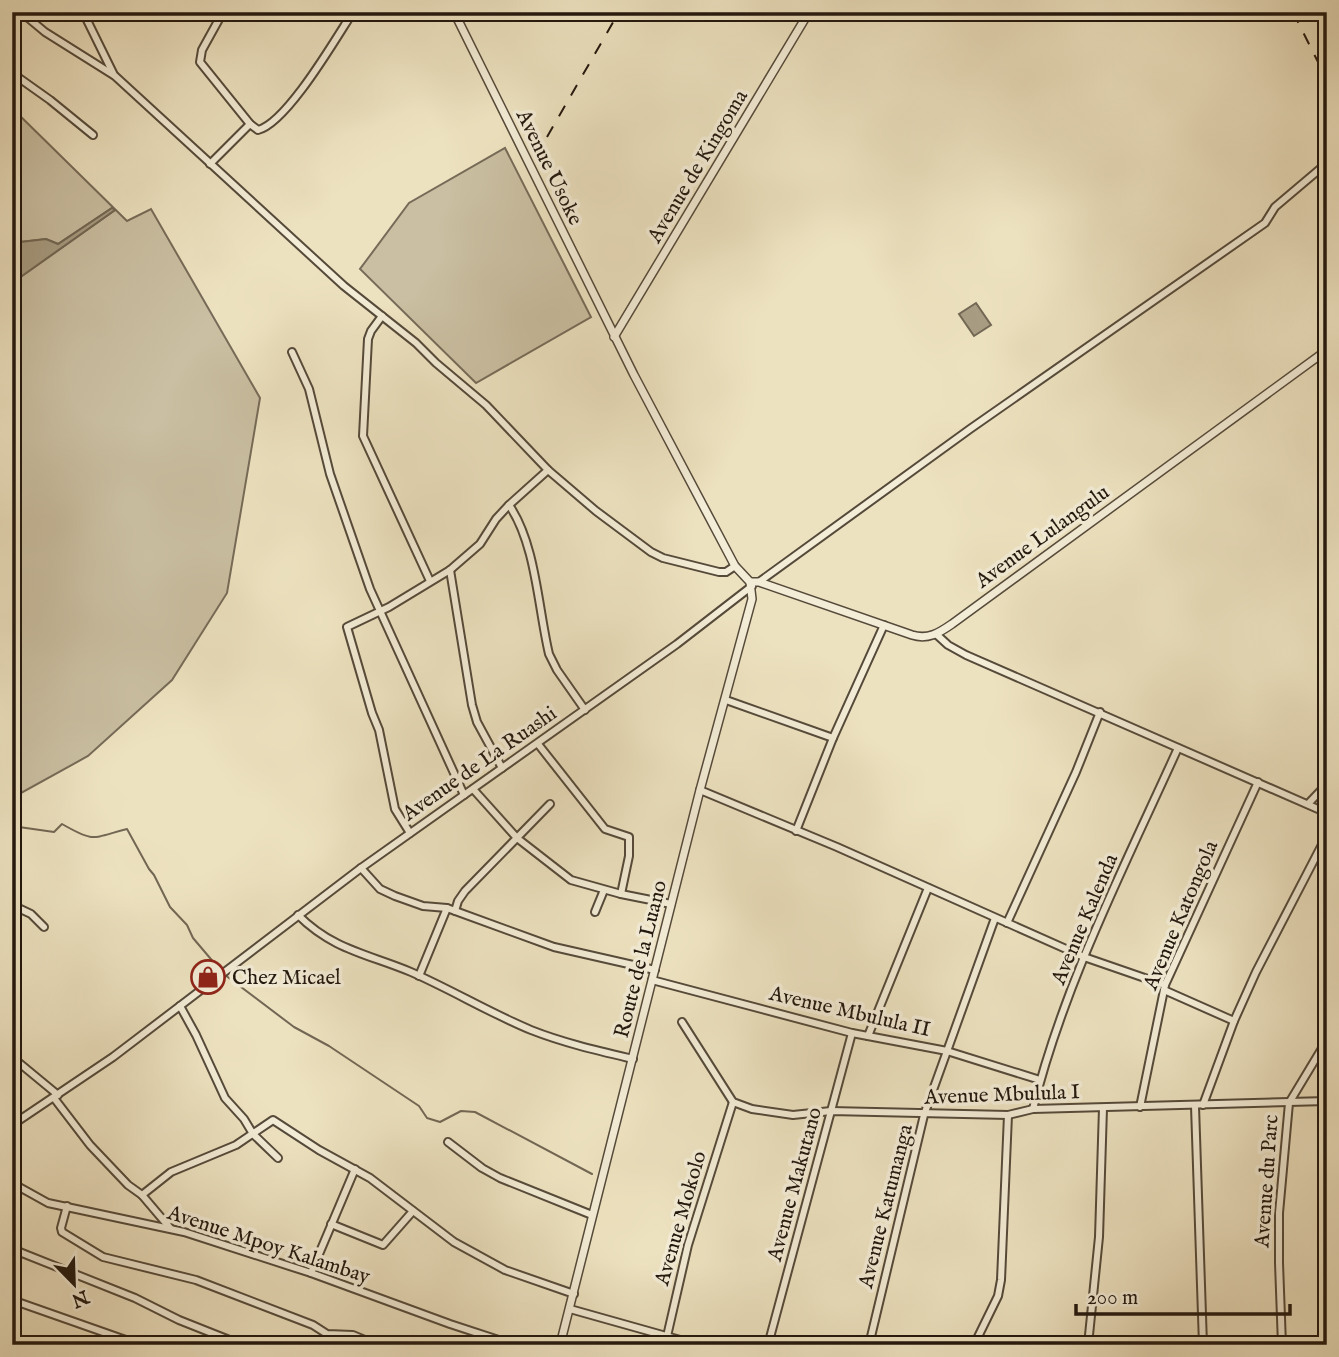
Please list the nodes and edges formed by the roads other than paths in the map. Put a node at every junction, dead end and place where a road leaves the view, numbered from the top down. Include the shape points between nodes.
1 (21, 12) edge
2 (83, 12) edge
3 (223, 12) edge
4 (353, 12) edge
5 (454, 12) edge
6 (809, 12) edge
7 (12, 74) edge
8 (115, 76) junction
9 (250, 124) junction
10 (93, 135) dead end
11 (1327, 163) edge
12 (210, 164) junction
13 (382, 316) junction
14 (614, 337) junction
15 (1327, 350) edge
16 (292, 352) dead end
17 (548, 470) junction
18 (509, 505) junction
19 (735, 566) junction
20 (450, 570) junction
21 (430, 581) junction
22 (754, 583) junction
23 (380, 611) junction
24 (884, 625) junction
25 (936, 634) junction
26 (726, 700) junction
27 (585, 710) junction
28 (1100, 712) junction
29 (833, 738) junction
30 (538, 744) junction
31 (1178, 748) junction
32 (502, 768) junction
33 (1258, 782) junction
34 (1327, 784) edge
35 (473, 789) junction
36 (700, 790) junction
37 (464, 795) junction
38 (550, 804) dead end
39 (1308, 804) junction
40 (1327, 813) edge
41 (796, 831) junction
42 (410, 833) junction
43 (1327, 835) edge
44 (517, 838) junction
45 (361, 868) junction
46 (928, 888) junction
47 (604, 890) junction
48 (621, 894) junction
49 (671, 904) junction
50 (12, 905) edge
51 (447, 908) junction
52 (455, 911) junction
53 (595, 912) dead end
54 (298, 915) junction
55 (995, 918) junction
56 (1007, 923) junction
57 (44, 927) dead end
58 (1084, 957) junction
59 (655, 970) junction
60 (419, 976) junction
61 (652, 980) junction
62 (1164, 988) junction
63 (180, 1006) junction
64 (1234, 1021) junction
65 (682, 1022) dead end
66 (852, 1033) junction
67 (868, 1036) junction
68 (1327, 1040) edge
69 (947, 1051) junction
70 (12, 1057) edge
71 (633, 1059) junction
72 (1040, 1080) junction
73 (56, 1096) junction
74 (1327, 1101) edge
75 (733, 1102) junction
76 (1289, 1103) junction
77 (1199, 1105) junction
78 (1140, 1107) junction
79 (1103, 1108) junction
80 (1033, 1109) junction
81 (831, 1111) junction
82 (925, 1115) junction
83 (1008, 1115) junction
84 (12, 1125) edge
85 (253, 1134) junction
86 (448, 1142) dead end
87 (278, 1158) dead end
88 (355, 1169) junction
89 (12, 1183) edge
90 (142, 1195) junction
91 (67, 1206) junction
92 (413, 1210) junction
93 (592, 1215) junction
94 (331, 1224) junction
95 (170, 1228) junction
96 (12, 1249) edge
97 (311, 1273) junction
98 (574, 1294) junction
99 (12, 1300) edge
100 (570, 1309) junction
101 (667, 1336) junction
102 (1088, 1344) edge
103 (140, 1345) edge
104 (242, 1345) edge
105 (377, 1345) edge
106 (514, 1345) edge
107 (561, 1345) edge
108 (665, 1345) edge
109 (698, 1345) edge
110 (768, 1345) edge
111 (869, 1345) edge
112 (974, 1345) edge
113 (1099, 1345) edge
114 (1203, 1345) edge
115 (1282, 1345) edge

1 - 8 street
2 - 8 street
3 - 9 street via 200,62
4 - 9 street via 288,105 263,129
5 - 14 street, Avenue Usoke
6 - 14 street, Avenue de Kingoma
7 - 10 street
8 - 12 street
9 - 12 street
11 - 22 street, Avenue de La Ruashi via 1275,206 1265,223
12 - 13 street
13 - 17 street via 486,405
13 - 21 street via 368,340 363,436
14 - 19 street, Avenue Usoke
15 - 25 street, Avenue Lulangulu
16 - 23 street via 309,389 330,474
17 - 18 street
17 - 19 street via 651,552 719,572
18 - 20 street via 480,544
18 - 27 street via 525,539 550,654
19 - 22 street, Avenue Usoke
20 - 21 street
20 - 32 street via 472,705
21 - 23 street
22 - 24 street
22 - 26 street, Route de la Luano
22 - 27 street, Avenue de La Ruashi
23 - 37 street
23 - 42 street via 346,630 379,730 395,809
24 - 25 street via 918,637
24 - 29 street
25 - 28 street via 966,655
26 - 29 street
26 - 36 street, Route de la Luano
27 - 30 street, Avenue de La Ruashi
28 - 31 street
28 - 56 street
29 - 41 street
30 - 32 street, Avenue de La Ruashi
30 - 48 street via 606,829 629,837
31 - 33 street
31 - 58 street, Avenue Kalenda
32 - 35 street, Avenue de La Ruashi
33 - 39 street
33 - 62 street, Avenue Katongola
34 - 39 street
35 - 37 street, Avenue de La Ruashi
35 - 44 street
36 - 41 street
36 - 49 street, Route de la Luano
37 - 42 street, Avenue de La Ruashi
38 - 44 street
39 - 40 street
41 - 46 street
42 - 45 street, Avenue de La Ruashi
43 - 64 street
44 - 47 street via 571,880
44 - 52 street via 464,891
45 - 51 street via 388,894
45 - 54 street, Avenue de La Ruashi
46 - 55 street
46 - 67 street
47 - 48 street
47 - 53 street
48 - 49 street
49 - 59 street, Route de la Luano
50 - 57 street
51 - 52 street
51 - 60 street
52 - 59 street via 554,947
54 - 60 street via 329,940
54 - 63 street, Avenue de La Ruashi
55 - 56 street
55 - 69 street, Avenue Katumanga
56 - 58 street
58 - 62 street
58 - 72 street, Avenue Kalenda
59 - 61 street, Route de la Luano
60 - 71 street via 534,1031
61 - 66 street, Avenue Mbulula II
61 - 71 street, Route de la Luano
62 - 64 street
62 - 78 street, Avenue Katongola
63 - 73 street, Avenue de La Ruashi
63 - 85 street via 225,1098
64 - 77 street
65 - 75 street
66 - 67 street, Avenue Mbulula II
66 - 81 street, Avenue Makutano
67 - 69 street, Avenue Mbulula II
68 - 76 street
69 - 72 street, Avenue Mbulula II
69 - 82 street, Avenue Katumanga
70 - 73 street
71 - 93 street, Route de la Luano
72 - 80 street, Avenue Kalenda
73 - 84 street, Avenue de La Ruashi
73 - 90 street via 90,1145
74 - 76 street, Avenue Mbulula I
75 - 81 street, Avenue Mbulula I via 780,1114
75 - 101 street, Avenue Mokolo via 688,1245
76 - 77 street, Avenue Mbulula I
76 - 115 street, Avenue du Parc via 1279,1213
77 - 78 street, Avenue Mbulula I
77 - 114 street
78 - 79 street, Avenue Mbulula I
79 - 80 street, Avenue Mbulula I
79 - 102 street via 1099,1237
80 - 83 street, Avenue Mbulula I
81 - 82 street, Avenue Mbulula I
81 - 110 street, Avenue Makutano
82 - 83 street, Avenue Mbulula I
82 - 111 street, Avenue Katumanga
83 - 112 street via 1000,1289
85 - 87 street
85 - 88 street via 276,1121
85 - 90 street via 171,1172
86 - 93 street via 500,1178
88 - 92 street
88 - 94 street
89 - 91 street, Avenue Mpoy Kalambay via 48,1203
90 - 95 street
91 - 95 street, Avenue Mpoy Kalambay
91 - 105 street via 62,1233 103,1257 196,1280 327,1334 353,1335
92 - 94 street via 383,1245
92 - 98 street via 454,1242 492,1263
93 - 98 street, Route de la Luano
94 - 97 street
95 - 97 street, Avenue Mpoy Kalambay
96 - 104 street
97 - 106 street, Avenue Mpoy Kalambay
98 - 100 street, Route de la Luano
99 - 103 street
100 - 101 street
100 - 107 street, Route de la Luano
101 - 108 street, Avenue Mokolo
101 - 109 street
102 - 113 street

